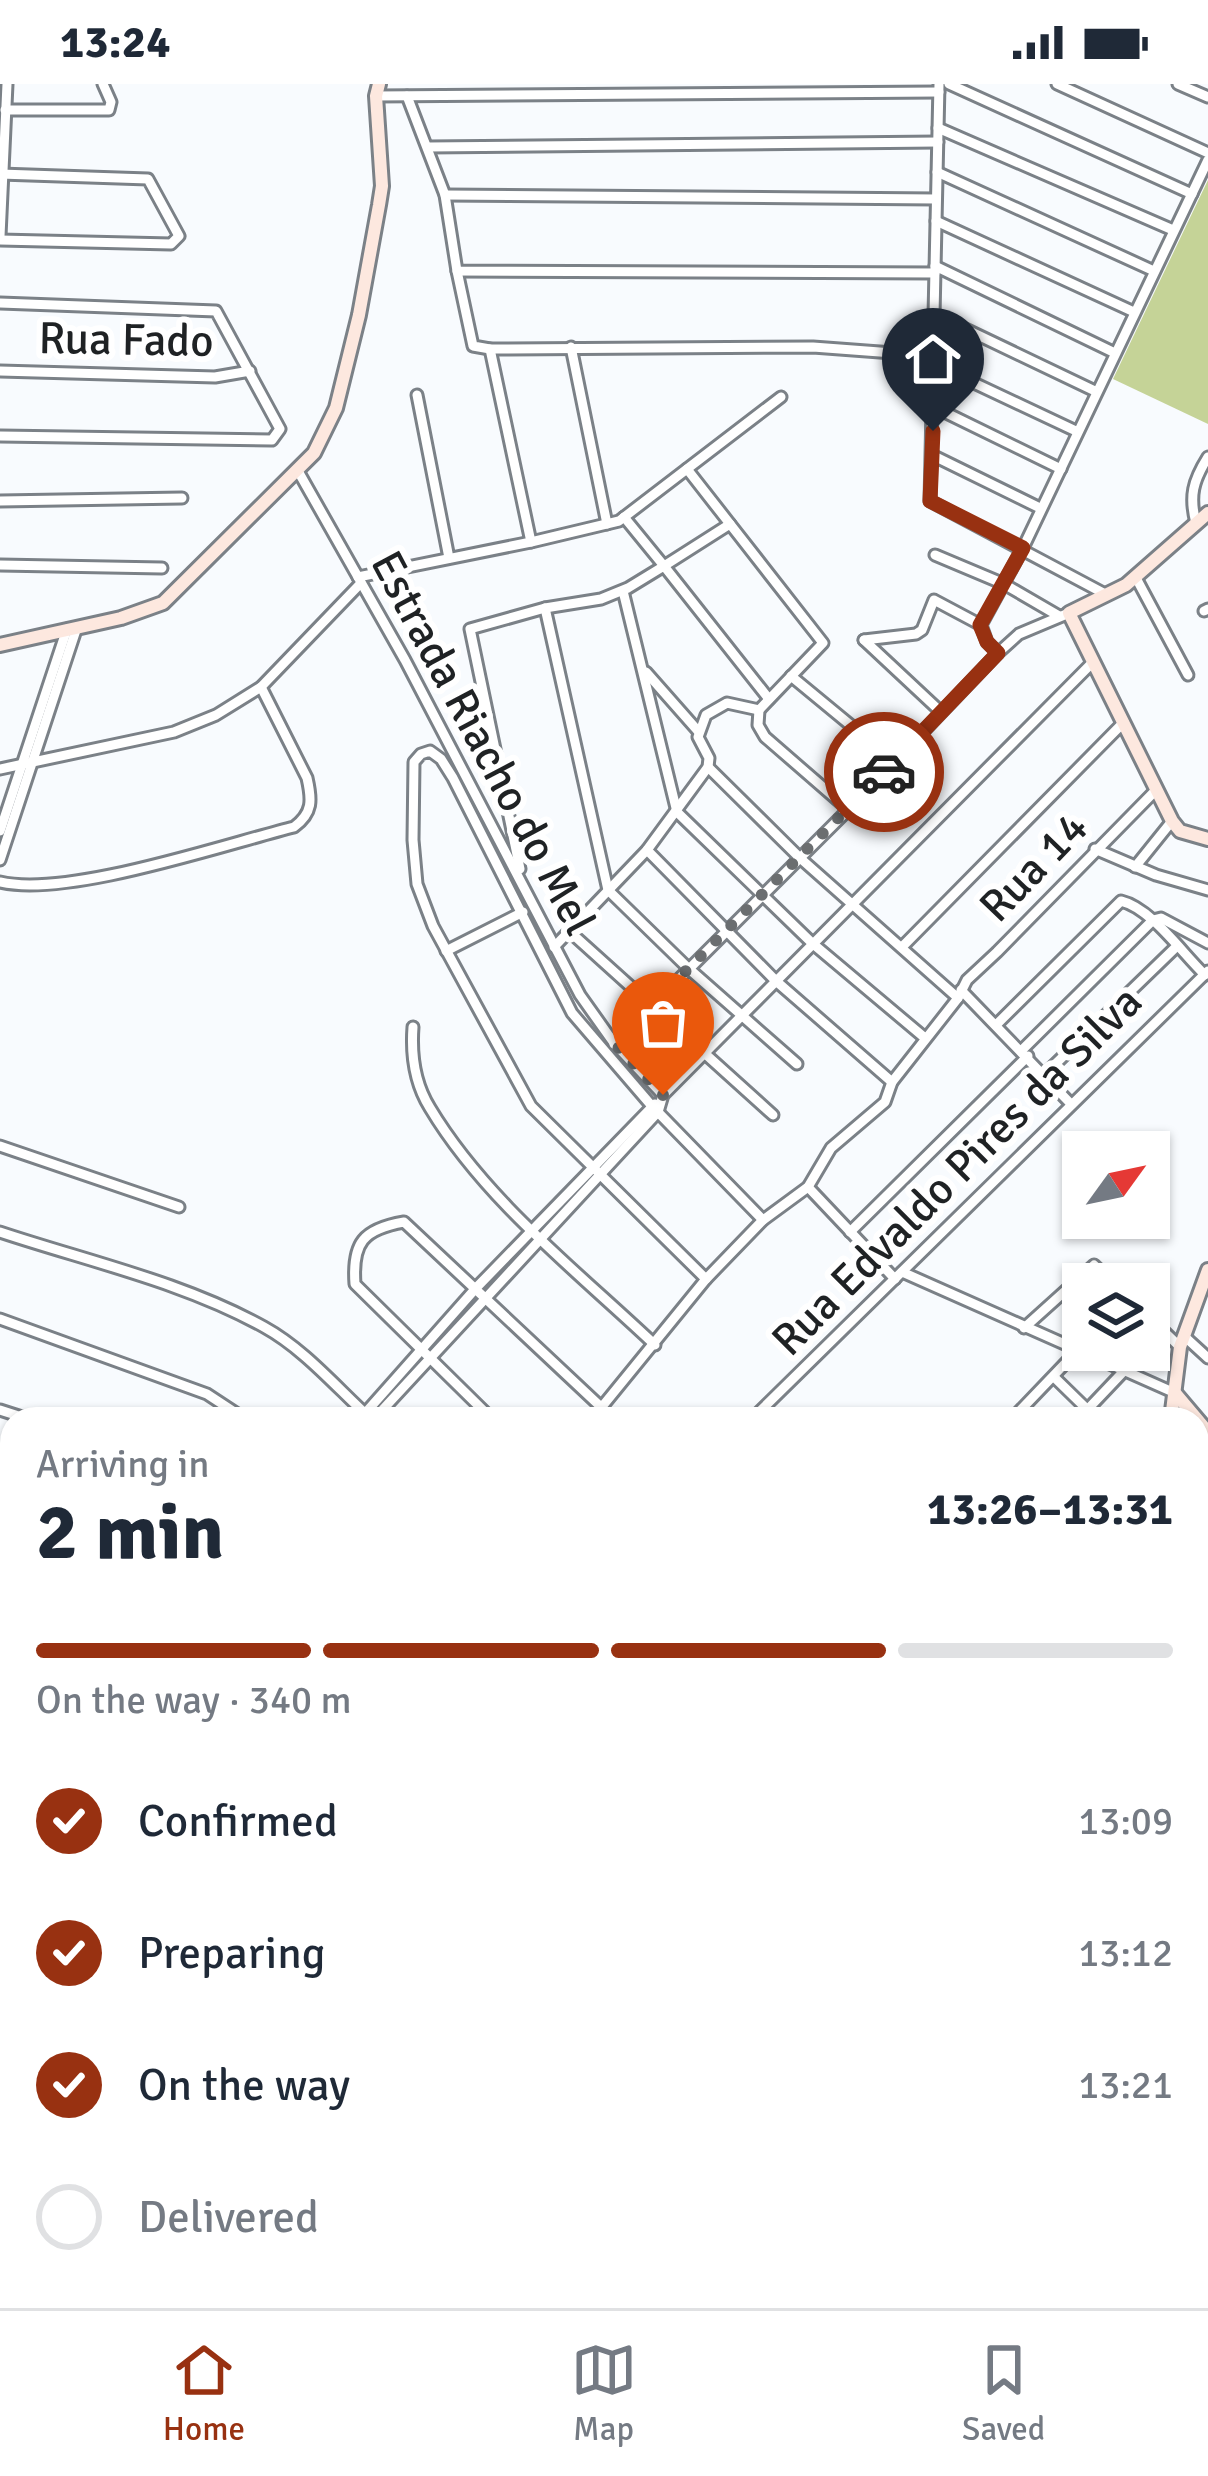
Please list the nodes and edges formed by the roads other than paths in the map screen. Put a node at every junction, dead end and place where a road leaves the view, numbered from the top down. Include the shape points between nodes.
1 (7, 84) edge
2 (103, 84) edge
3 (1057, 84) edge
4 (1184, 85) edge
5 (942, 87) edge
6 (378, 90) edge
7 (407, 96) junction
8 (1208, 97) edge
9 (3, 110) edge
10 (938, 128) junction
11 (938, 142) junction
12 (428, 147) junction
13 (1208, 156) edge
14 (937, 172) junction
15 (2, 174) edge
16 (1192, 194) junction
17 (446, 195) junction
18 (936, 199) junction
19 (936, 221) junction
20 (1173, 230) junction
21 (0, 238) edge
22 (935, 269) junction
23 (457, 271) junction
24 (1154, 271) junction
25 (0, 303) edge
26 (1134, 312) junction
27 (934, 314) junction
28 (571, 347) junction
29 (490, 349) junction
30 (1115, 353) junction
31 (933, 356) junction
32 (0, 370) edge
33 (250, 371) junction
34 (1096, 391) junction
35 (417, 395) dead end
36 (781, 397) dead end
37 (932, 406) junction
38 (1076, 431) junction
39 (0, 436) edge
40 (934, 456) junction
41 (1208, 458) edge
42 (1060, 469) junction
43 (687, 470) junction
44 (298, 471) junction
45 (182, 498) dead end
46 (0, 501) edge
47 (1040, 508) junction
48 (1208, 513) edge
49 (624, 517) junction
50 (1196, 523) junction
51 (607, 524) junction
52 (730, 524) junction
53 (531, 542) junction
54 (1023, 548) junction
55 (935, 555) dead end
56 (449, 559) junction
57 (0, 565) edge
58 (664, 566) junction
59 (161, 568) dead end
60 (1135, 576) junction
61 (360, 580) junction
62 (1004, 584) junction
63 (622, 591) junction
64 (1107, 596) junction
65 (545, 608) junction
66 (1064, 615) junction
67 (980, 625) junction
68 (72, 628) junction
69 (0, 645) edge
70 (998, 653) junction
71 (1092, 663) junction
72 (641, 668) junction
73 (1188, 675) dead end
74 (791, 676) junction
75 (261, 687) junction
76 (769, 699) junction
77 (758, 710) junction
78 (940, 712) junction
79 (1124, 722) junction
80 (698, 731) junction
81 (894, 760) junction
82 (27, 765) junction
83 (708, 766) junction
84 (0, 769) edge
85 (1156, 790) junction
86 (848, 809) junction
87 (677, 812) junction
88 (1172, 821) junction
89 (0, 831) edge
90 (1208, 838) edge
91 (647, 850) junction
92 (1095, 850) junction
93 (800, 857) junction
94 (0, 860) edge
95 (1136, 867) junction
96 (0, 882) edge
97 (524, 886) junction
98 (608, 890) junction
99 (1208, 890) edge
100 (762, 896) junction
101 (850, 904) junction
102 (523, 912) junction
103 (1151, 921) junction
104 (569, 931) junction
105 (725, 932) junction
106 (812, 944) junction
107 (1208, 944) edge
108 (902, 946) junction
109 (554, 947) junction
110 (1176, 947) junction
111 (446, 951) junction
112 (688, 968) junction
113 (1207, 974) edge
114 (776, 981) junction
115 (960, 994) junction
116 (652, 1005) junction
117 (741, 1014) junction
118 (997, 1024) junction
119 (413, 1027) dead end
120 (925, 1038) junction
121 (610, 1048) junction
122 (707, 1051) junction
123 (1025, 1053) junction
124 (797, 1064) dead end
125 (1045, 1074) junction
126 (892, 1082) junction
127 (658, 1104) junction
128 (1071, 1104) junction
129 (772, 1115) dead end
130 (0, 1145) edge
131 (597, 1170) junction
132 (808, 1186) junction
133 (179, 1207) dead end
134 (763, 1220) junction
135 (0, 1232) edge
136 (537, 1232) junction
137 (850, 1232) junction
138 (1208, 1270) edge
139 (898, 1275) junction
140 (706, 1279) junction
141 (476, 1288) junction
142 (1062, 1294) edge
143 (486, 1297) junction
144 (1204, 1298) edge
145 (0, 1319) edge
146 (1024, 1328) junction
147 (1170, 1332) edge
148 (1182, 1341) junction
149 (1062, 1344) edge
150 (655, 1345) junction
151 (426, 1353) junction
152 (1208, 1358) edge
153 (1062, 1369) edge
154 (1123, 1372) joint
155 (1054, 1378) junction
156 (1175, 1393) junction
157 (227, 1407) edge
158 (356, 1407) edge
159 (377, 1407) edge
160 (480, 1407) edge
161 (601, 1407) joint
162 (764, 1407) edge
163 (1028, 1407) edge
164 (1085, 1407) edge
165 (1089, 1407) edge
166 (1173, 1407) edge
167 (1187, 1407) edge

1 - 9 street
2 - 9 street via 109,110
3 - 13 street
4 - 8 street
5 - 7 street
5 - 10 street
5 - 16 street
6 - 7 street
6 - 44 main road via 382,186 359,315 332,422
7 - 12 street
9 - 15 street
10 - 11 street
10 - 20 street
11 - 12 street
11 - 14 street
12 - 17 street
13 - 16 street
14 - 18 street
14 - 24 street
15 - 21 street
15 - 21 street via 148,179 179,236 172,244
16 - 20 street
17 - 18 street
17 - 23 street
18 - 19 street
19 - 22 street
19 - 26 street
20 - 24 street
22 - 23 street
22 - 27 street
22 - 30 street
23 - 29 street via 473,346
24 - 26 street
25 - 33 street via 210,309
26 - 30 street
27 - 31 street
27 - 34 street
28 - 29 street
28 - 31 street via 814,347
28 - 51 street
29 - 53 street
30 - 34 street
31 - 37 street
31 - 38 street via 940,367
32 - 33 street, Rua Fado via 215,377
33 - 39 street via 280,429 277,439
34 - 38 street
35 - 56 street
36 - 43 street
37 - 40 street
37 - 42 street
38 - 42 street
40 - 47 street
40 - 54 street via 930,501
41 - 50 street via 1193,486
42 - 47 street
43 - 49 street
43 - 52 street
44 - 61 street, Estrada Riacho do Mel
44 - 68 main road via 174,596
45 - 46 street
47 - 54 street
48 - 50 main road
49 - 51 street
49 - 58 street
50 - 60 main road
51 - 53 street
52 - 58 street
52 - 74 street via 823,642
53 - 56 street
54 - 62 street
54 - 64 street
55 - 62 street
56 - 61 street
57 - 59 street
58 - 63 street
58 - 76 street
60 - 64 main road
60 - 73 street
61 - 75 street
61 - 97 street, Estrada Riacho do Mel
62 - 66 street
62 - 67 street
63 - 65 street
63 - 72 street
64 - 66 main road
65 - 97 street via 470,629
65 - 98 street
66 - 70 street
66 - 71 main road
67 - 70 street
67 - 78 street via 934,600 916,634 864,640
68 - 69 main road
68 - 82 street
70 - 78 street
71 - 79 main road
71 - 101 street
72 - 80 street
72 - 87 street
74 - 76 street
74 - 81 street
75 - 82 street via 190,727
75 - 96 street via 311,794 307,815 294,827 73,881
76 - 77 street
77 - 80 street via 727,703
77 - 86 street via 765,737
78 - 81 street
79 - 85 main road
79 - 108 street
80 - 83 street
81 - 86 street
82 - 84 street
82 - 89 street
82 - 94 street
83 - 87 street
83 - 93 street
85 - 88 main road
85 - 92 street, Rua 14
86 - 93 street
87 - 91 street
87 - 100 street
88 - 90 main road
88 - 95 street
91 - 98 street
91 - 105 street
92 - 95 street
92 - 115 street, Rua 14
93 - 100 street
93 - 101 street
95 - 99 street
97 - 109 street, Estrada Riacho do Mel
98 - 104 street
98 - 112 street
100 - 105 street
100 - 106 street
101 - 106 street
101 - 108 street
102 - 111 street
102 - 111 street via 441,759 421,754 412,788 417,884
102 - 121 street via 572,1013
103 - 107 street via 1161,918
103 - 110 street
103 - 118 street via 1128,901 1118,903
103 - 123 street
104 - 109 street
104 - 116 street
105 - 112 street
105 - 114 street
106 - 114 street
106 - 120 street
108 - 115 street
109 - 121 street, Estrada Riacho do Mel
110 - 113 street
110 - 125 street
111 - 131 street via 522,1095
112 - 116 street
112 - 117 street
113 - 128 street, Rua Edvaldo Pires da Silva
114 - 117 street
114 - 126 street
115 - 118 street
115 - 120 street, Rua 14
116 - 121 street
116 - 122 street
117 - 122 street
117 - 124 street
118 - 123 street
119 - 136 street via 428,1106
120 - 126 street, Rua 14
121 - 127 street, Estrada Riacho do Mel
122 - 127 street
122 - 129 street
123 - 125 street
123 - 137 street
125 - 128 street
126 - 132 street, Rua 14 via 885,1102 831,1148
127 - 131 street
127 - 134 street, Estrada Riacho do Mel
128 - 139 street, Rua Edvaldo Pires da Silva
130 - 133 street
131 - 136 street
131 - 140 street
132 - 134 street, Rua 14
132 - 137 street
134 - 140 street, Rua 14
135 - 158 street via 262,1326
136 - 141 street
136 - 143 street
136 - 150 street
137 - 139 street
138 - 144 main road
139 - 146 street
139 - 162 street, Rua Edvaldo Pires da Silva
140 - 150 street, Rua 14
141 - 143 street
141 - 151 street
141 - 151 street via 404,1222 365,1236 353,1256 355,1284
142 - 146 street
143 - 151 street
143 - 161 street
144 - 148 main road
145 - 157 street
146 - 149 street
147 - 148 street
148 - 152 street
148 - 156 main road
150 - 161 street, Rua 14
151 - 159 street
151 - 160 street
153 - 155 street
154 - 156 street
154 - 165 street
155 - 163 street
155 - 164 street
156 - 166 main road
156 - 167 main road

